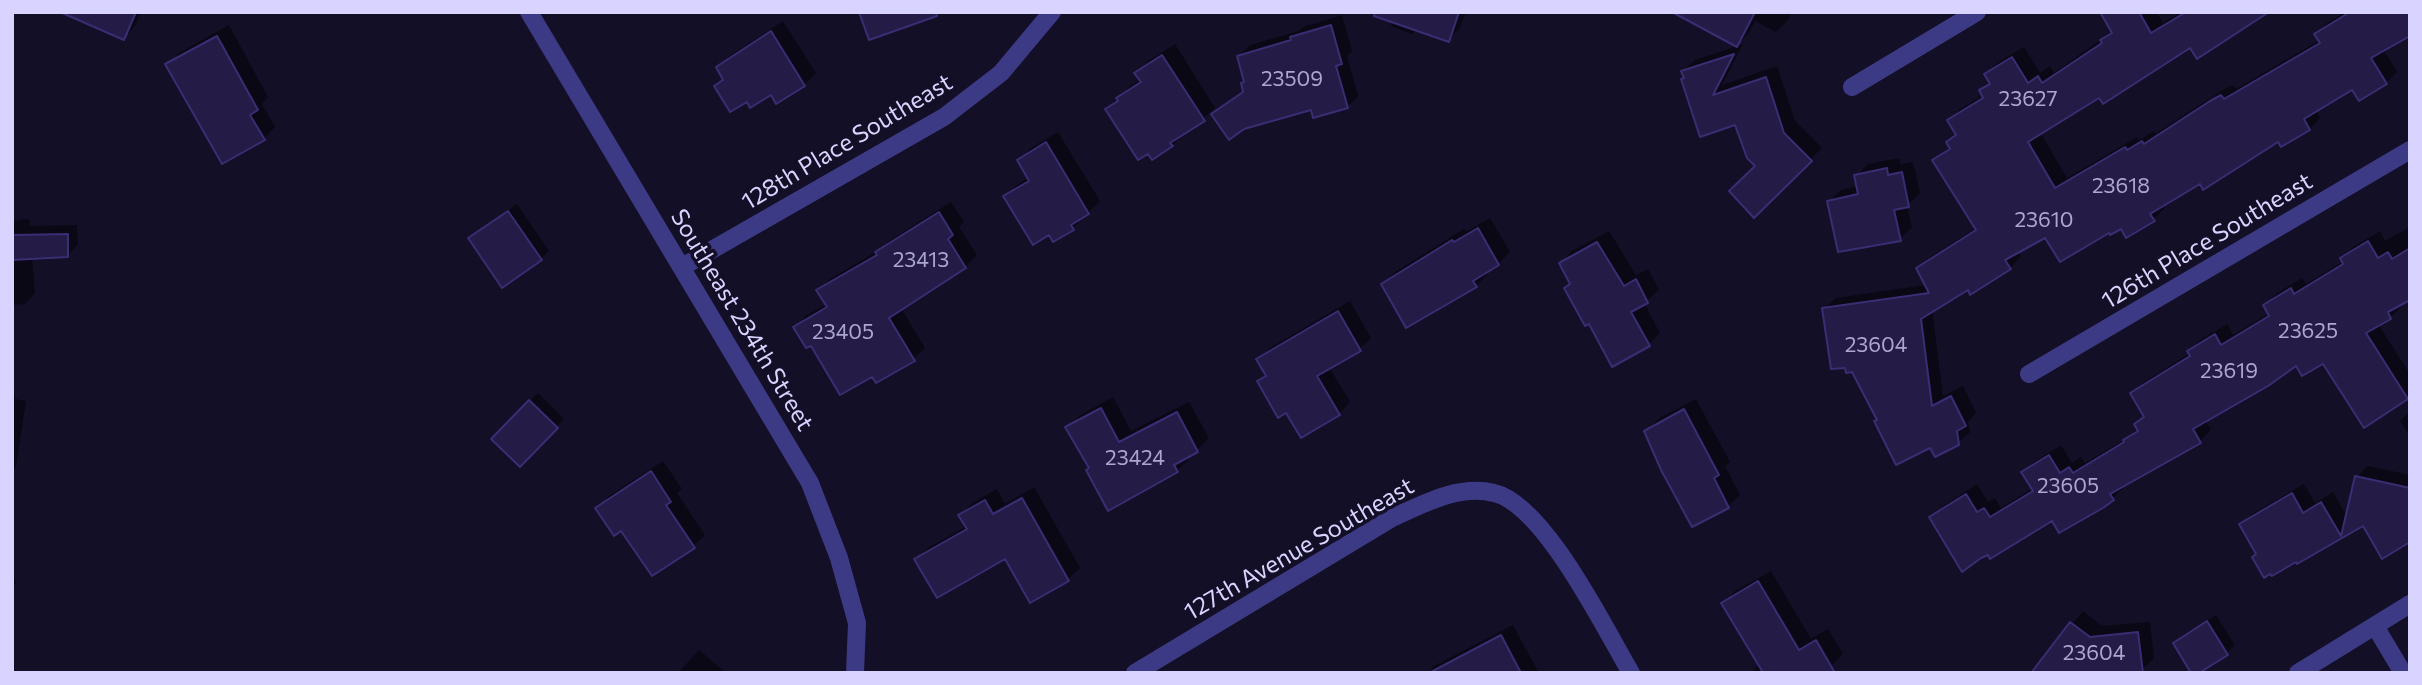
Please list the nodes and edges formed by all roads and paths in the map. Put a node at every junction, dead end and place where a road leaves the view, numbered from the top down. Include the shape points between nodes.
1 (529, 12) edge
2 (1052, 12) edge
3 (1977, 12) edge
4 (1852, 87) dead end
5 (2410, 150) edge
6 (682, 267) junction
7 (2029, 374) dead end
8 (2410, 604) edge
9 (2375, 625) junction
10 (855, 673) edge
11 (1135, 673) edge
12 (1631, 673) edge
13 (2298, 673) edge
14 (2403, 673) edge

1 - 6 street, Southeast 234th Street
2 - 6 street, 128th Place Southeast via 1001,73 944,117
3 - 4 street
5 - 7 street, 126th Place Southeast
6 - 10 street, Southeast 234th Street via 810,483 839,558 857,623
8 - 9 street
9 - 13 street
9 - 14 street
11 - 12 street, 127th Avenue Southeast via 1392,518 1460,491 1495,493 1525,510 1555,545

